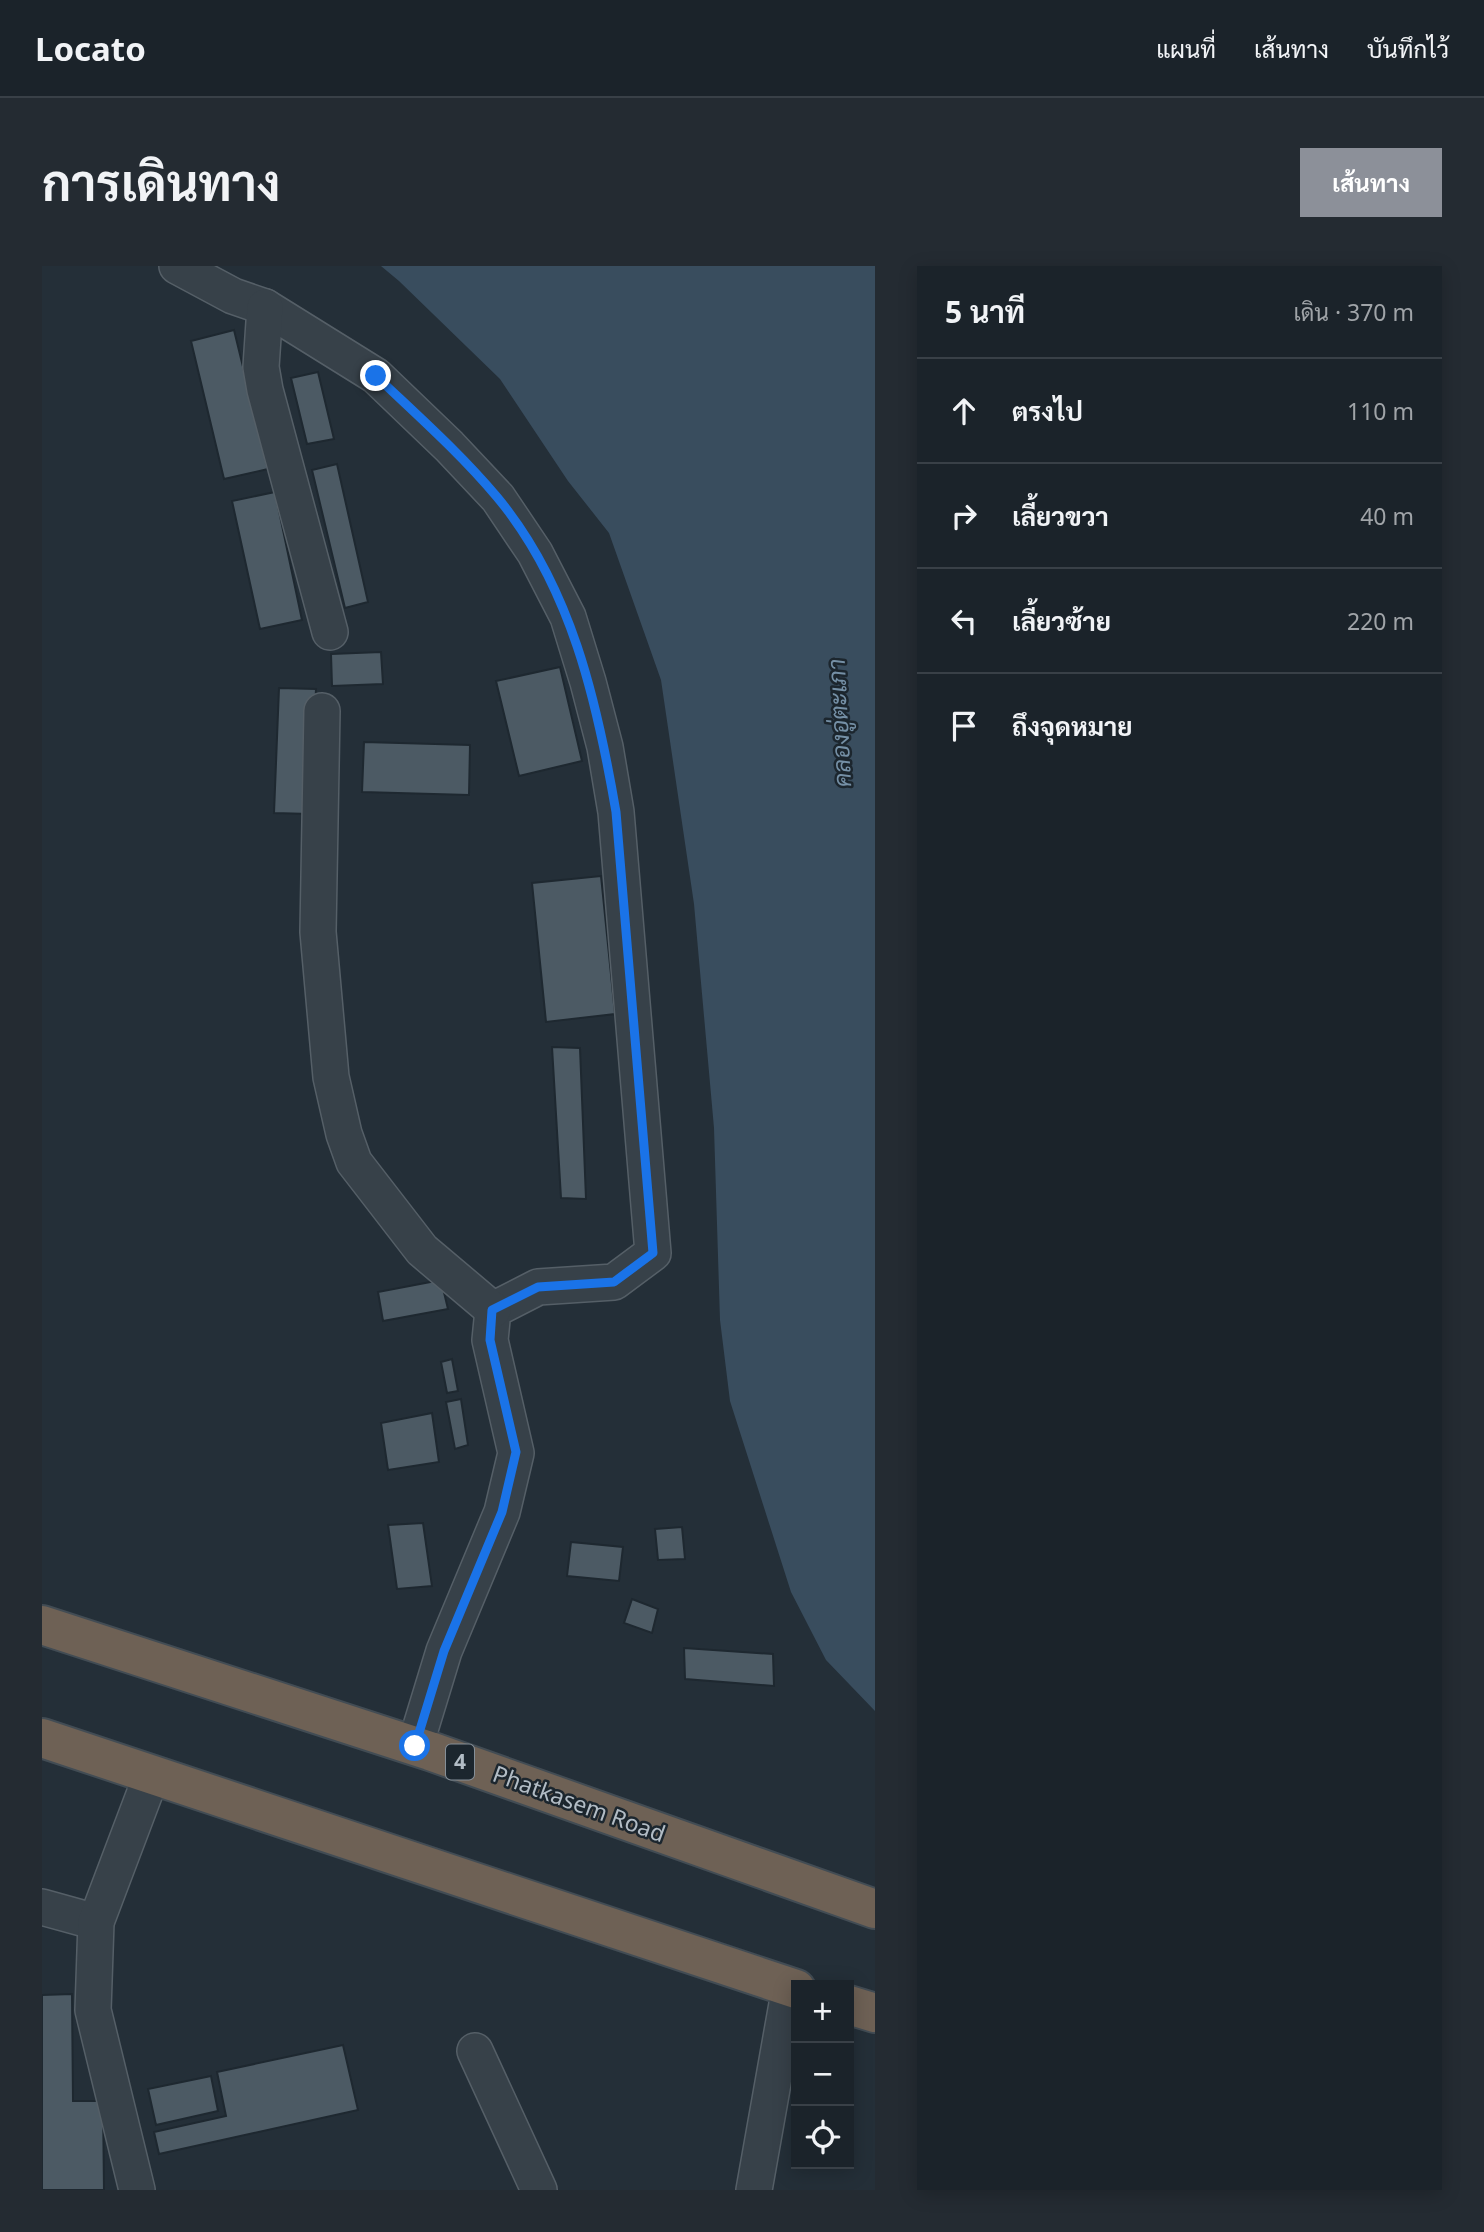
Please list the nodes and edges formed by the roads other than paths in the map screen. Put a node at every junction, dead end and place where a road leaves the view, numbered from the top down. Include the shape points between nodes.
1 (177, 266) edge
2 (265, 307) junction
3 (330, 632) dead end
4 (322, 711) dead end
5 (492, 1310) junction
6 (42, 1625) edge
7 (42, 1738) edge
8 (415, 1746) junction
9 (152, 1774) junction
10 (42, 1907) edge
11 (875, 1909) edge
12 (96, 1922) junction
13 (791, 1987) edge
14 (791, 1998) edge
15 (854, 2007) edge
16 (875, 2013) edge
17 (475, 2051) dead end
18 (136, 2190) edge
19 (538, 2190) edge
20 (754, 2190) edge

1 - 2 street via 233,296
2 - 3 street via 261,367 265,390
2 - 5 street via 376,376 498,498 535,553 568,617 605,747 616,812 653,1253 614,1282 538,1287
4 - 5 street via 318,932 331,1077 344,1134 354,1162 422,1250
5 - 8 street via 490,1340 516,1452 502,1512 444,1651
6 - 8 highway, Phatkasem Road / 4
7 - 9 highway
8 - 11 highway, Phatkasem Road / 4
9 - 12 street
9 - 13 highway
10 - 12 street
12 - 18 street via 93,2010
14 - 20 street
15 - 16 highway
17 - 19 street

